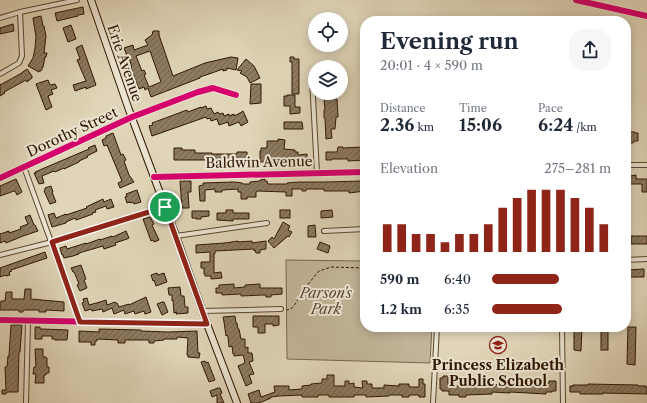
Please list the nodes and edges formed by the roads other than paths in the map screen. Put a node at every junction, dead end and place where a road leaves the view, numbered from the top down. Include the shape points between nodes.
1 (77, 0) edge
2 (91, 0) edge
3 (20, 12) junction
4 (0, 18) edge
5 (0, 74) edge
6 (236, 95) dead end
7 (313, 100) edge
8 (132, 117) junction
9 (631, 165) edge
10 (647, 165) edge
11 (24, 168) junction
12 (360, 172) edge
13 (317, 173) junction
14 (154, 177) junction
15 (0, 178) edge
16 (165, 207) junction
17 (267, 223) dead end
18 (360, 229) edge
19 (324, 231) dead end
20 (176, 236) junction
21 (52, 242) junction
22 (0, 255) edge
23 (647, 259) edge
24 (631, 260) edge
25 (281, 309) road end
26 (202, 311) junction
27 (0, 320) edge
28 (28, 321) junction
29 (80, 322) junction
30 (207, 324) junction
31 (437, 332) edge
32 (562, 332) edge
33 (26, 403) edge
34 (237, 403) edge
35 (434, 403) edge
36 (564, 403) edge

1 - 3 street
2 - 8 main road, Erie Avenue
3 - 4 street
3 - 5 street via 22,56 19,63
6 - 8 street, Dorothy Street via 213,88
7 - 13 street
8 - 11 street, Dorothy Street
8 - 14 main road, Erie Avenue
9 - 10 street
11 - 15 street, Dorothy Street
11 - 21 street
12 - 13 street, Baldwin Avenue
13 - 14 street, Baldwin Avenue
14 - 16 main road, Erie Avenue
16 - 20 main road, Erie Avenue
16 - 21 street
17 - 20 street
18 - 19 street
20 - 26 main road, Erie Avenue
21 - 22 street
21 - 29 street
23 - 24 street
25 - 26 street
26 - 30 main road, Erie Avenue
27 - 28 street
28 - 29 street
28 - 33 street
29 - 30 street
30 - 34 main road, Erie Avenue
31 - 35 street
32 - 36 street

